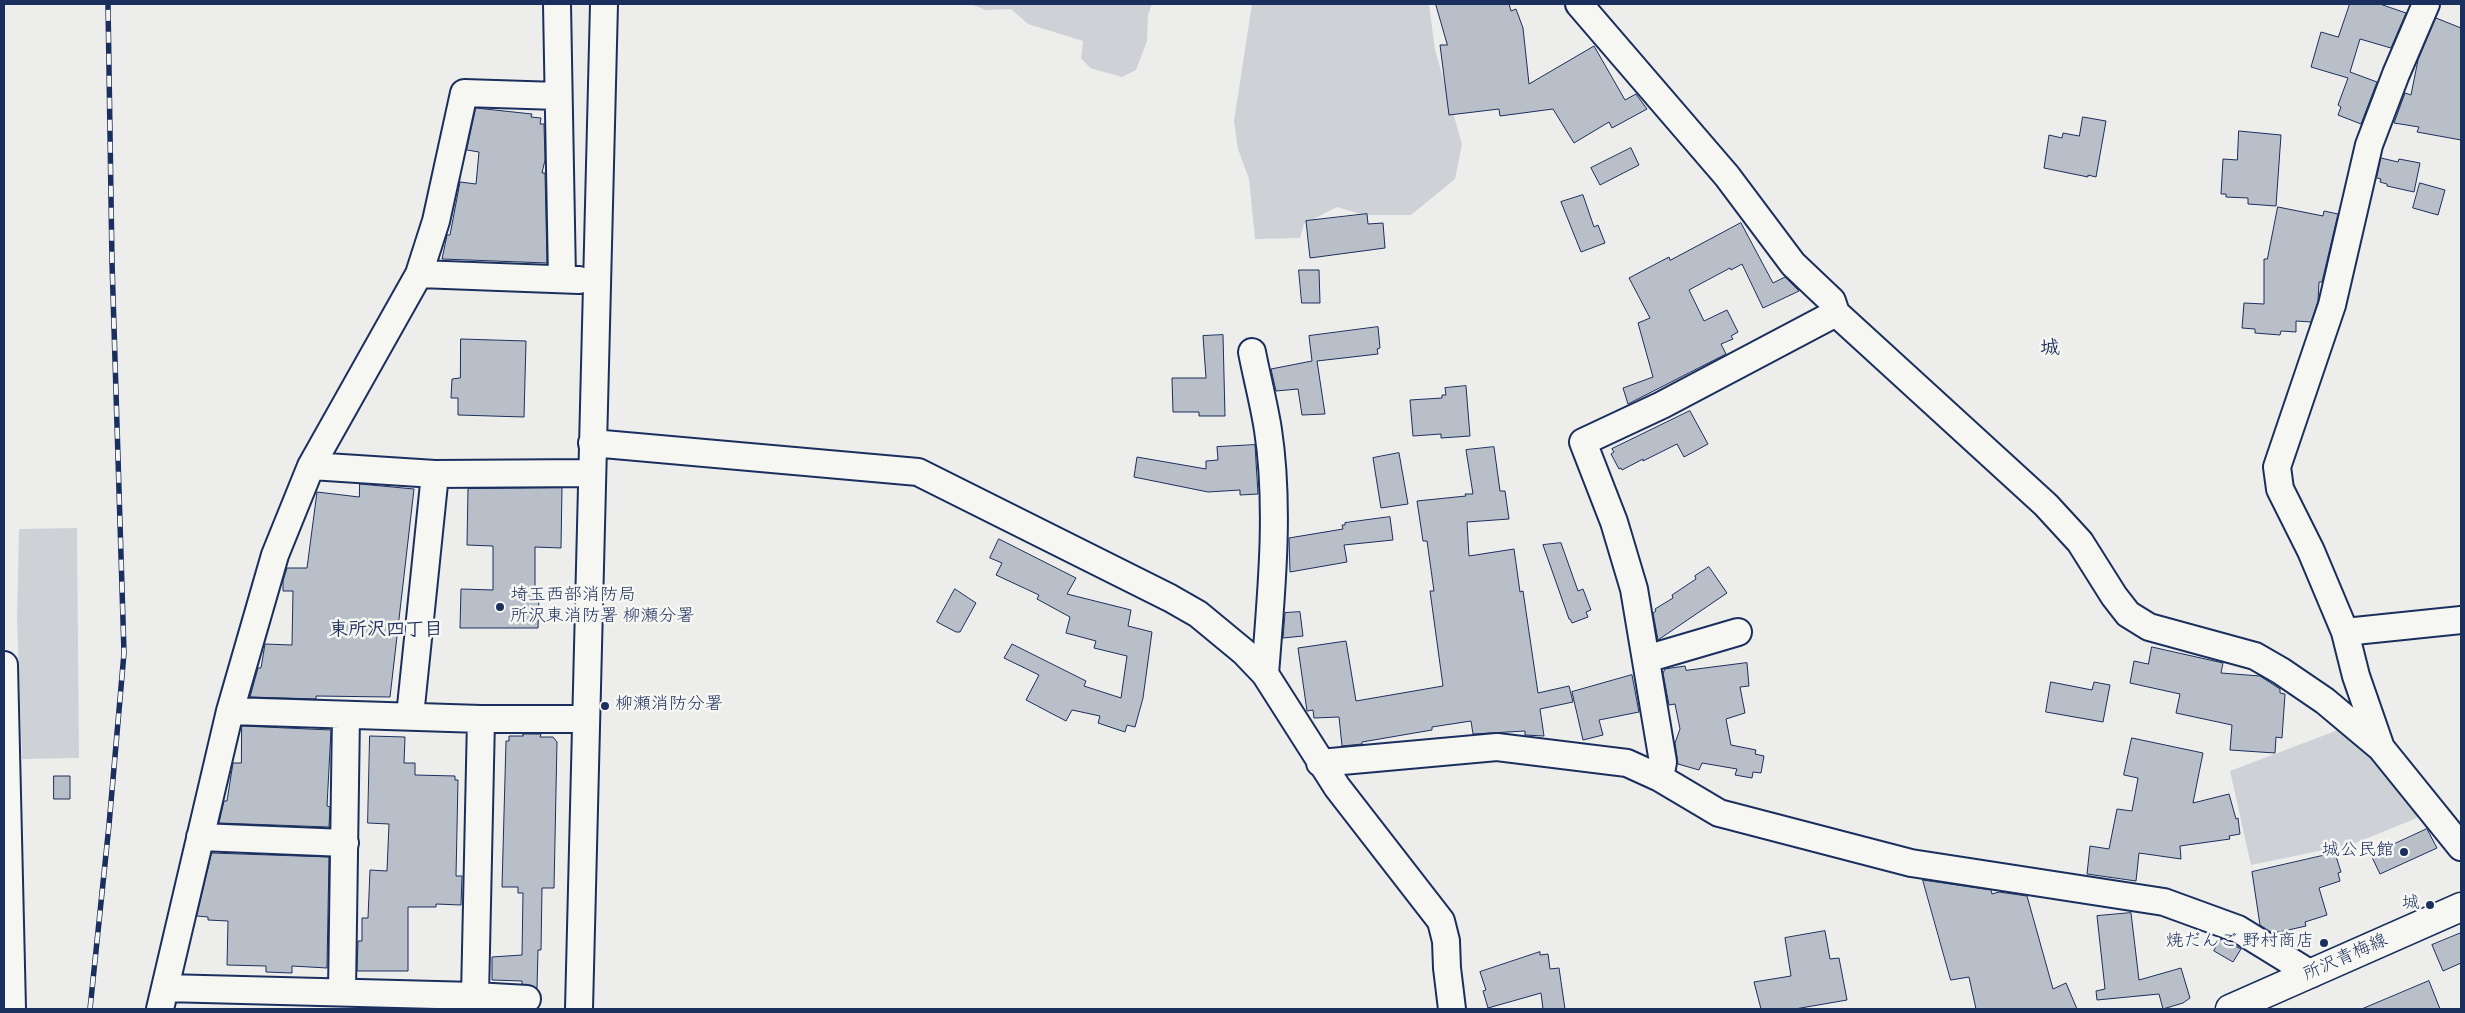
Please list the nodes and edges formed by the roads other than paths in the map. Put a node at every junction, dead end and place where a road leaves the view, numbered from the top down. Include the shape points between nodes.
1 (557, 4) edge
2 (604, 4) edge
3 (1579, 4) edge
4 (2426, 4) edge
5 (558, 96) junction
6 (419, 274) junction
7 (562, 279) junction
8 (595, 280) junction
9 (1836, 314) junction
10 (1252, 352) dead end
11 (592, 443) junction
12 (311, 466) junction
13 (591, 473) junction
14 (435, 474) junction
15 (2461, 620) edge
16 (1738, 632) dead end
17 (2344, 632) junction
18 (1646, 659) junction
19 (4, 665) edge
20 (1265, 674) junction
21 (4, 700) edge
22 (230, 711) junction
23 (346, 715) junction
24 (410, 716) junction
25 (481, 719) junction
26 (586, 719) junction
27 (2381, 748) junction
28 (1320, 763) junction
29 (1660, 778) junction
30 (200, 837) junction
31 (344, 843) junction
32 (2461, 847) edge
33 (7, 848) edge
34 (2461, 908) edge
35 (2311, 974) junction
36 (342, 991) junction
37 (9, 993) edge
38 (475, 996) junction
39 (162, 998) edge
40 (527, 999) dead end
41 (579, 1009) edge
42 (1452, 1009) edge
43 (2230, 1009) edge

1 - 5 street
2 - 8 street
3 - 9 street via 1726,176 1793,264 1832,301
4 - 17 street via 2369,145 2332,305 2277,467 2280,489 2311,551
5 - 6 street via 464,92 438,213
5 - 7 street
6 - 7 street
6 - 12 street
7 - 8 street
8 - 11 street
9 - 18 street via 1662,405 1583,442 1617,531 1634,589
9 - 27 street via 2046,505 2080,542 2128,614 2149,627 2255,656 2325,701
10 - 20 street via 1268,431 1272,485 1272,555
11 - 13 street
11 - 20 street via 918,472 1191,610 1244,652
12 - 14 street
12 - 22 street via 275,555
13 - 14 street
13 - 26 street
14 - 24 street
15 - 17 street
16 - 18 street
17 - 27 street
18 - 29 street via 1663,762
19 - 21 street
20 - 28 street
21 - 33 street
22 - 23 street
22 - 30 street
23 - 24 street
23 - 31 street
24 - 25 street
25 - 26 street
25 - 38 street
26 - 41 street
27 - 32 street
28 - 29 street via 1497,747 1628,763
28 - 42 street via 1441,921 1446,940
29 - 35 street via 1719,813 1911,863 2164,902 2238,929
30 - 31 street
30 - 39 street
31 - 36 street
33 - 37 street
34 - 35 main road, 所沢青梅線
35 - 43 main road, 所沢青梅線
36 - 38 street
36 - 39 street
38 - 40 street

